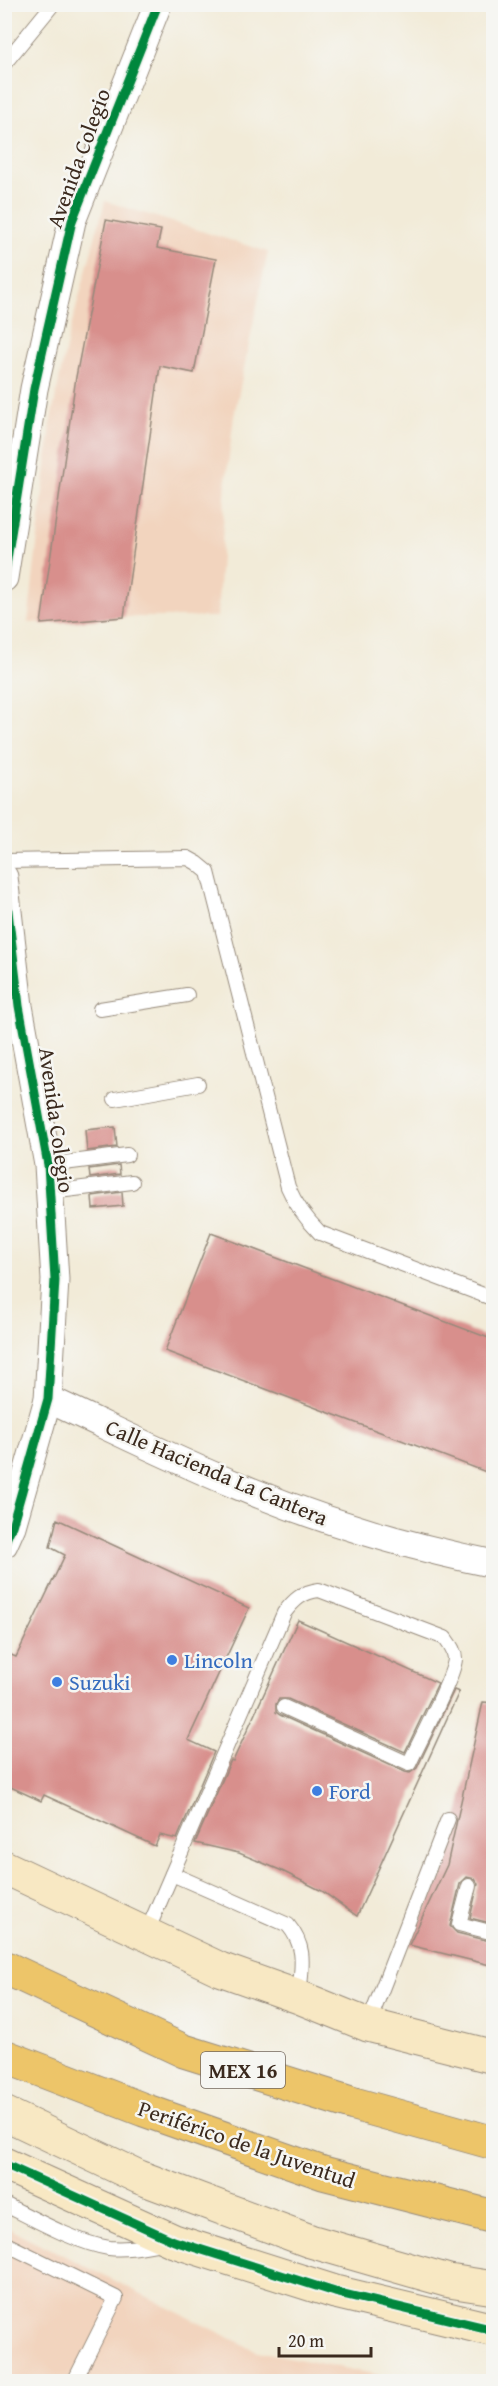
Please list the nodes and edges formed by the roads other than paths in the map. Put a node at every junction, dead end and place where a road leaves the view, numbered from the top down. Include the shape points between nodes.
1 (53, 4) edge
2 (158, 4) edge
3 (4, 64) edge
4 (4, 578) edge
5 (4, 861) edge
6 (4, 877) edge
7 (187, 995) dead end
8 (100, 1009) dead end
9 (198, 1084) dead end
10 (115, 1099) dead end
11 (127, 1155) dead end
12 (48, 1165) junction
13 (132, 1182) dead end
14 (50, 1192) junction
15 (494, 1299) edge
16 (48, 1399) junction
17 (4, 1544) edge
18 (494, 1564) edge
19 (284, 1707) dead end
20 (448, 1819) dead end
21 (4, 1867) edge
22 (172, 1874) junction
23 (469, 1886) dead end
24 (494, 1933) edge
25 (146, 1934) junction
26 (4, 1967) edge
27 (299, 1996) junction
28 (368, 2025) junction
29 (4, 2056) edge
30 (494, 2057) edge
31 (4, 2113) edge
32 (494, 2143) edge
33 (4, 2164) edge
34 (4, 2204) edge
35 (494, 2217) edge
36 (174, 2241) junction
37 (4, 2243) edge
38 (494, 2288) edge
39 (494, 2330) edge
40 (74, 2382) edge

1 - 3 lane
2 - 4 street, Avenida Colegio via 72,221 34,389
5 - 15 lane via 188,858 204,868 294,1202 320,1233
6 - 12 street, Avenida Colegio via 20,1006
7 - 8 lane
9 - 10 lane
11 - 12 lane
12 - 14 street, Avenida Colegio
13 - 14 lane
14 - 16 street, Avenida Colegio via 55,1280
16 - 17 street, Avenida Colegio
16 - 18 street, Calle Hacienda La Cantera via 236,1486 342,1525
19 - 22 lane via 409,1764 455,1661 453,1649 445,1638 319,1590 306,1592 293,1601 284,1613
20 - 28 lane
21 - 25 main road
22 - 25 lane
22 - 27 lane via 288,1925 303,1952
23 - 24 lane via 459,1924
25 - 27 main road via 220,1969
26 - 32 highway, MEX 16 via 184,2051
27 - 28 main road
28 - 30 main road
29 - 35 highway, Periférico de la Juventud via 323,2173
31 - 38 main road via 139,2177 310,2241 449,2281
33 - 36 main road
34 - 36 lane via 59,2231 108,2248
36 - 39 main road via 334,2292
37 - 40 lane via 116,2298

